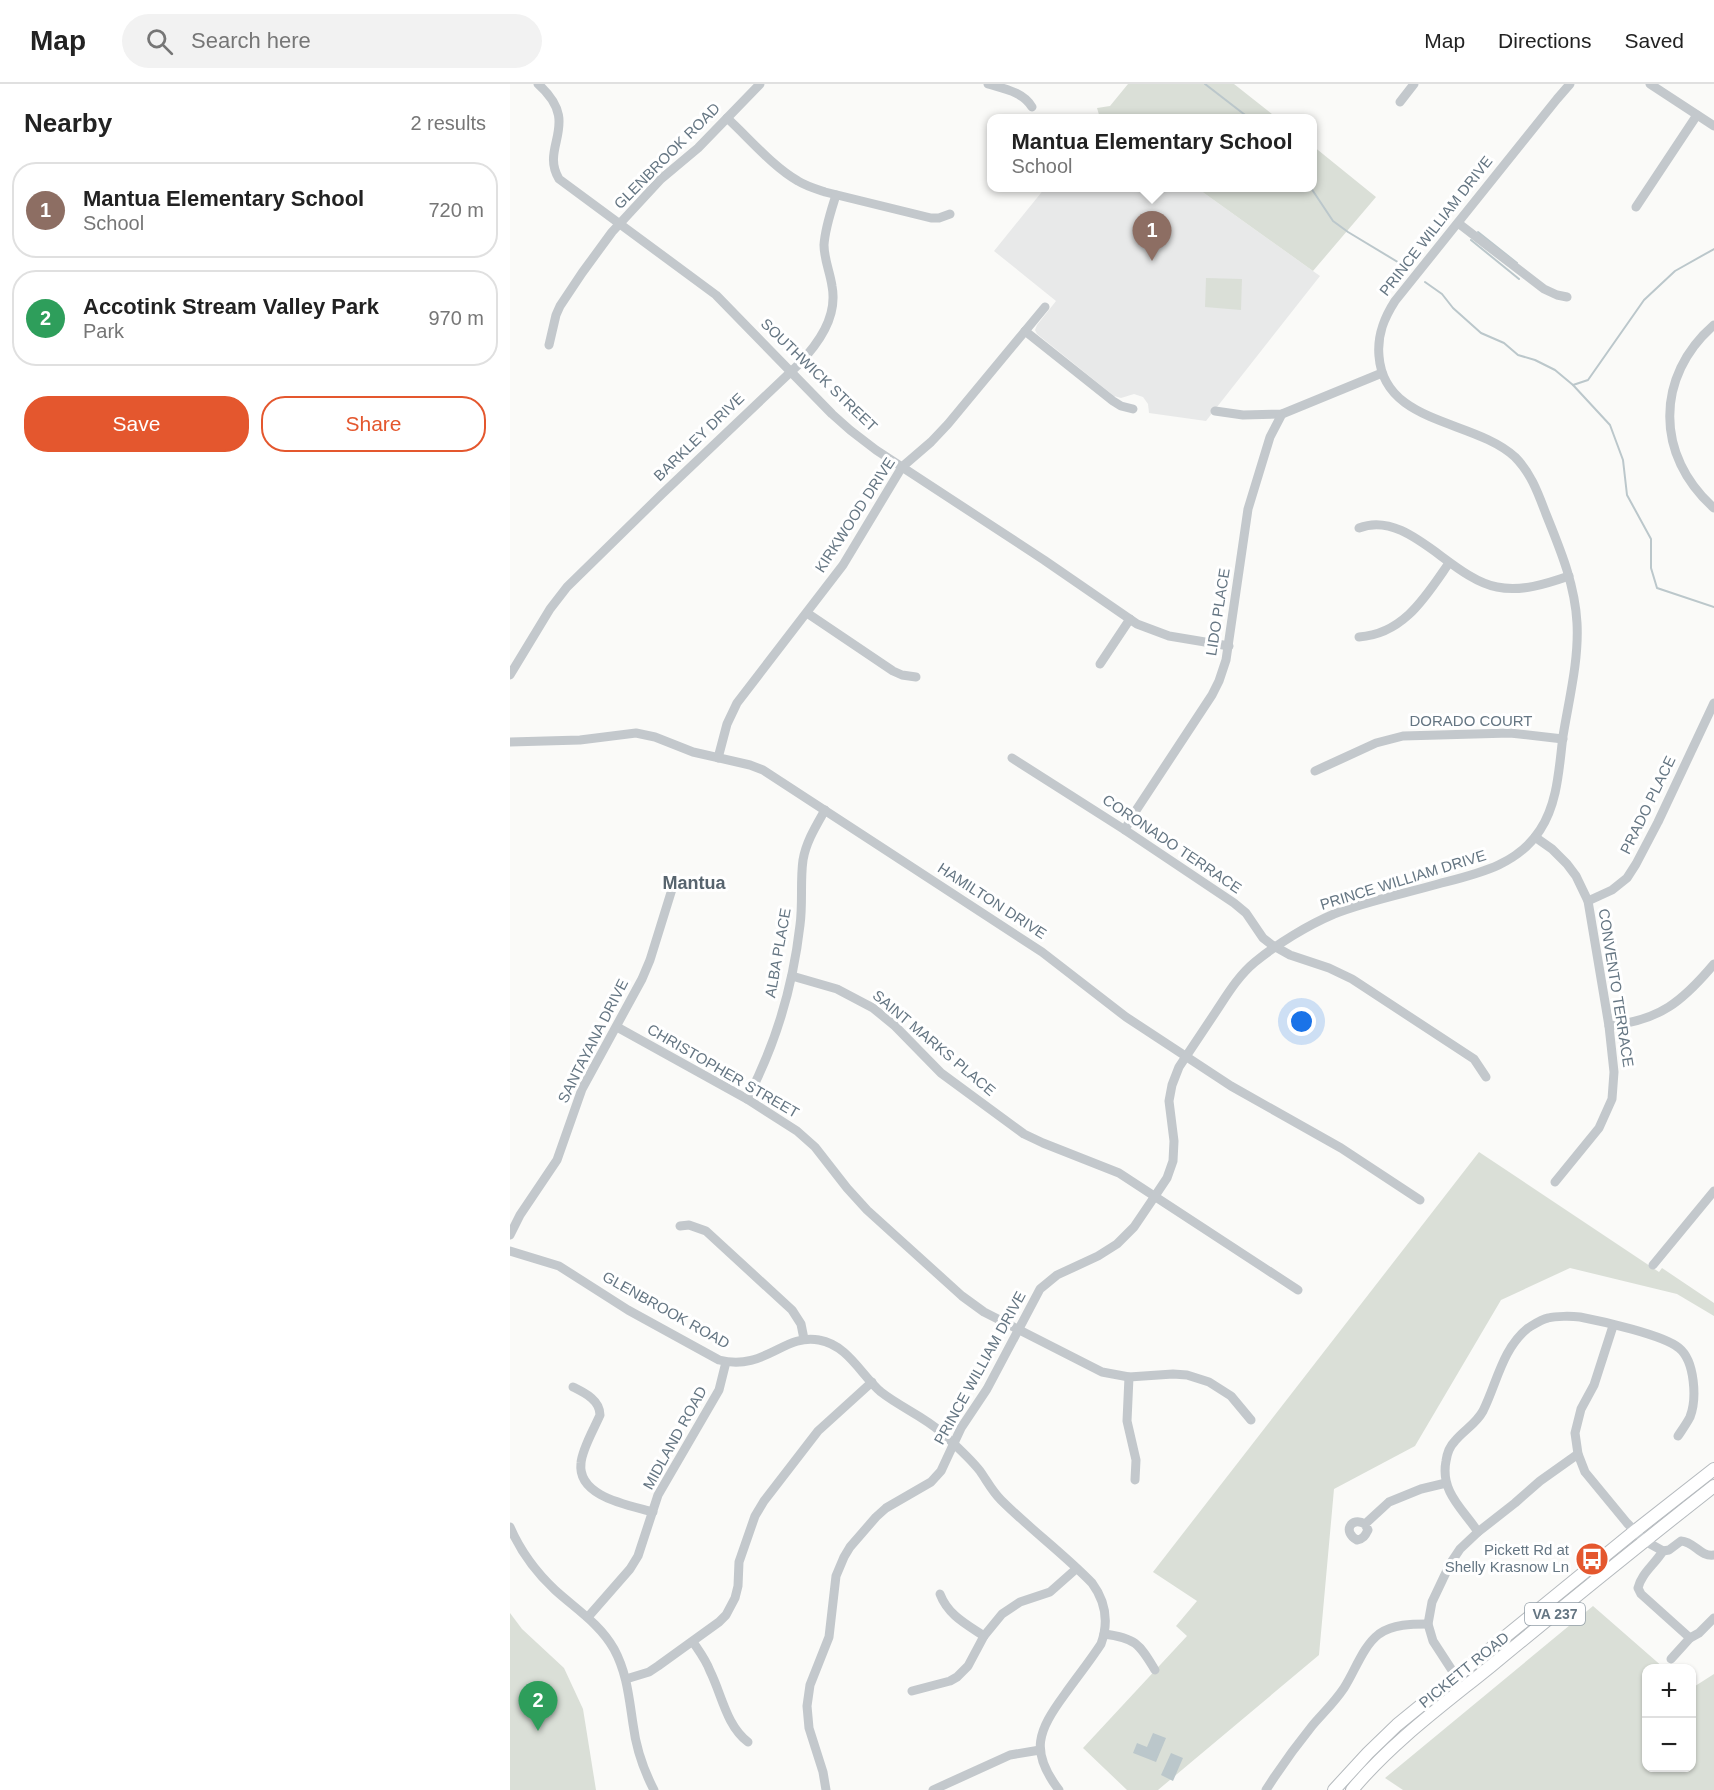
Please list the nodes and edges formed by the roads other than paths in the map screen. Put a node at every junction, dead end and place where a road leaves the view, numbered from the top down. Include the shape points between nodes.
1 (538, 84) edge
2 (760, 84) edge
3 (988, 84) edge
4 (1414, 84) edge
5 (1570, 84) edge
6 (1650, 84) edge
7 (1400, 102) dead end
8 (1032, 107) dead end
9 (1697, 115) junction
10 (728, 118) junction
11 (1714, 126) edge
12 (836, 195) junction
13 (1636, 207) dead end
14 (950, 214) dead end
15 (1458, 223) junction
16 (619, 224) junction
17 (1567, 297) dead end
18 (1045, 307) dead end
19 (1714, 325) edge
20 (1025, 331) junction
21 (549, 345) dead end
22 (791, 371) junction
23 (1382, 373) junction
24 (1133, 409) dead end
25 (1215, 411) dead end
26 (1282, 414) junction
27 (902, 467) junction
28 (1714, 508) edge
29 (1359, 528) dead end
30 (1449, 563) junction
31 (1569, 576) junction
32 (807, 613) junction
33 (1130, 619) junction
34 (1359, 637) dead end
35 (1229, 646) junction
36 (1100, 664) dead end
37 (510, 675) edge
38 (916, 677) dead end
39 (1714, 703) edge
40 (1563, 739) junction
41 (510, 742) edge
42 (718, 758) junction
43 (1012, 758) dead end
44 (1315, 771) dead end
45 (825, 810) junction
46 (1125, 830) junction
47 (1535, 837) junction
48 (673, 886) dead end
49 (1588, 901) junction
50 (1276, 947) junction
51 (1714, 964) edge
52 (792, 976) junction
53 (1609, 1026) junction
54 (616, 1027) junction
55 (1186, 1056) junction
56 (1486, 1077) dead end
57 (747, 1099) junction
58 (1555, 1182) dead end
59 (1714, 1191) edge
60 (1155, 1196) junction
61 (1420, 1200) dead end
62 (680, 1227) dead end
63 (510, 1235) edge
64 (510, 1251) edge
65 (1653, 1265) dead end
66 (1298, 1290) dead end
67 (1613, 1326) junction
68 (1018, 1329) junction
69 (804, 1339) junction
70 (726, 1362) junction
71 (1129, 1377) junction
72 (872, 1382) junction
73 (573, 1387) dead end
74 (1251, 1420) dead end
75 (1678, 1436) dead end
76 (953, 1444) junction
77 (1578, 1454) junction
78 (1714, 1469) edge
79 (1135, 1480) dead end
80 (1446, 1483) junction
81 (1714, 1486) edge
82 (653, 1512) junction
83 (1365, 1524) dead end
84 (510, 1527) edge
85 (1635, 1531) junction
86 (1478, 1532) junction
87 (1645, 1541) junction
88 (1663, 1551) junction
89 (1714, 1555) edge
90 (1076, 1569) junction
91 (940, 1594) dead end
92 (588, 1617) junction
93 (1714, 1618) edge
94 (1428, 1623) junction
95 (1104, 1634) junction
96 (984, 1636) junction
97 (1690, 1638) junction
98 (693, 1642) junction
99 (1671, 1659) dead end
100 (1155, 1670) dead end
101 (1456, 1676) junction
102 (626, 1679) junction
103 (1465, 1687) junction
104 (912, 1691) dead end
105 (748, 1742) dead end
106 (1040, 1750) junction
107 (654, 1790) edge
108 (826, 1790) edge
109 (933, 1790) edge
110 (1059, 1790) edge
111 (1266, 1790) edge
112 (1334, 1790) edge
113 (1352, 1790) edge

1 - 16 street, SOUTHWICK STREET via 558,113 560,129 553,156 556,174
2 - 10 street, GLENBROOK ROAD
3 - 8 street via 1020,95
4 - 7 street
5 - 15 street, PRINCE WILLIAM DRIVE
6 - 9 street
9 - 11 street
9 - 13 street
10 - 12 street via 791,177
10 - 16 street, GLENBROOK ROAD via 661,178
12 - 14 street via 931,218
12 - 22 street, BARKLEY DRIVE via 824,244 833,290 831,311 817,344
15 - 17 street via 1544,289
15 - 23 street, PRINCE WILLIAM DRIVE via 1387,313 1379,342
16 - 21 street, GLENBROOK ROAD via 560,306
16 - 22 street, SOUTHWICK STREET via 716,295
18 - 20 street, KIRKWOOD DRIVE
19 - 28 street via 1683,361 1673,387 1670,413 1678,460 1694,487
20 - 24 street via 1113,401
20 - 27 street, KIRKWOOD DRIVE via 948,424
22 - 27 street, SOUTHWICK STREET via 850,430
22 - 37 street, BARKLEY DRIVE via 567,587
23 - 26 street
23 - 31 street, PRINCE WILLIAM DRIVE via 1395,394 1411,408 1495,442 1520,462 1535,486
25 - 26 street
26 - 35 street, LIDO PLACE via 1270,437 1248,508
27 - 32 street, KIRKWOOD DRIVE via 854,549
27 - 33 street, SOUTHWICK STREET
29 - 30 street via 1390,526
30 - 31 street via 1484,583 1507,589
30 - 34 street via 1404,619 1380,634
31 - 40 street, PRINCE WILLIAM DRIVE via 1577,637
32 - 38 street via 892,671
32 - 42 street, KIRKWOOD DRIVE via 737,703
33 - 35 street, SOUTHWICK STREET via 1169,636
33 - 36 street
35 - 46 street, LIDO PLACE via 1212,695
39 - 49 street, PRADO PLACE via 1636,864 1612,890
40 - 44 street, DORADO COURT via 1510,733 1403,736 1376,743
40 - 47 street, PRINCE WILLIAM DRIVE via 1552,803
41 - 42 street, HAMILTON DRIVE via 636,733
42 - 45 street, HAMILTON DRIVE via 763,770
43 - 46 street, CORONADO TERRACE
45 - 52 street, ALBA PLACE via 804,857
45 - 55 street, HAMILTON DRIVE via 1042,952 1126,1017
46 - 50 street, CORONADO TERRACE via 1234,903 1263,938
47 - 49 street, CONVENTO TERRACE via 1552,849 1576,876
47 - 50 street, PRINCE WILLIAM DRIVE via 1496,867 1332,915
48 - 54 street, SANTAYANA DRIVE via 650,960
49 - 53 street, CONVENTO TERRACE
50 - 55 street, PRINCE WILLIAM DRIVE via 1240,976
50 - 56 street, CORONADO TERRACE via 1352,979 1474,1059
51 - 53 street via 1691,991 1671,1006 1647,1018
52 - 57 street, ALBA PLACE via 772,1047
52 - 60 street, SAINT MARKS PLACE via 837,988 873,1008 941,1073 1024,1134 1119,1173
53 - 58 street, CONVENTO TERRACE via 1615,1077 1609,1107 1592,1139
54 - 57 street, CHRISTOPHER STREET
54 - 63 street, SANTAYANA DRIVE via 582,1089 556,1160
55 - 60 street, PRINCE WILLIAM DRIVE via 1169,1095 1173,1161
55 - 61 street, HAMILTON DRIVE
57 - 68 street, CHRISTOPHER STREET via 809,1141 862,1205 966,1300
59 - 65 street
60 - 66 street, SAINT MARKS PLACE
60 - 68 street, PRINCE WILLIAM DRIVE via 1117,1244 1047,1282
62 - 69 street via 689,1225 706,1231 792,1310
64 - 70 street, GLENBROOK ROAD via 559,1266 628,1310
67 - 75 street via 1662,1338 1680,1349 1690,1365 1693,1401 1690,1417
67 - 77 street via 1594,1385 1581,1409 1575,1433
67 - 80 street via 1578,1317 1548,1318 1529,1327 1508,1351 1481,1414 1450,1448 1444,1470
68 - 71 street, CHRISTOPHER STREET via 1095,1369
68 - 76 street, PRINCE WILLIAM DRIVE
69 - 70 street, GLENBROOK ROAD via 754,1360
69 - 72 street via 831,1344
70 - 82 street, MIDLAND ROAD via 719,1390 664,1482
71 - 74 street, CHRISTOPHER STREET via 1173,1374 1202,1379 1231,1396
71 - 79 street via 1127,1421 1136,1460
72 - 76 street
72 - 98 street via 818,1431 764,1501 739,1562 732,1606
73 - 82 street via 596,1402 600,1410 581,1463 587,1484 599,1494
76 - 90 street via 999,1498
76 - 108 street, PRINCE WILLIAM DRIVE via 936,1478 886,1508 850,1547 841,1563 829,1637 810,1685 807,1706
77 - 85 street via 1585,1472
77 - 86 street
78 - 85 main road, PICKETT ROAD / VA 237
80 - 83 street via 1389,1502
80 - 86 street via 1451,1497
81 - 87 main road, PICKETT ROAD / VA 237
82 - 92 street, MIDLAND ROAD via 635,1562
84 - 92 street via 542,1577
85 - 87 street
85 - 101 main road, PICKETT ROAD / VA 237
86 - 94 street via 1450,1564 1432,1602
87 - 88 street
87 - 103 main road, PICKETT ROAD / VA 237
88 - 89 street via 1682,1541 1704,1554
88 - 97 street via 1642,1576 1638,1588
90 - 95 street via 1101,1598 1106,1621
90 - 96 street via 1050,1592 1014,1605
91 - 96 street via 951,1612
92 - 102 street via 612,1646
93 - 97 street
94 - 101 street via 1433,1641
94 - 111 street via 1390,1629 1370,1643 1345,1687
95 - 100 street via 1133,1641
95 - 106 street via 1043,1727
96 - 104 street via 968,1666 957,1677
97 - 99 street
98 - 102 street via 649,1672
98 - 105 street via 711,1671 733,1725
101 - 103 street
101 - 112 main road, PICKETT ROAD / VA 237 via 1397,1725
102 - 107 street via 637,1746
103 - 113 main road, PICKETT ROAD / VA 237 via 1394,1746
106 - 109 street via 1010,1755
106 - 110 street via 1048,1774

